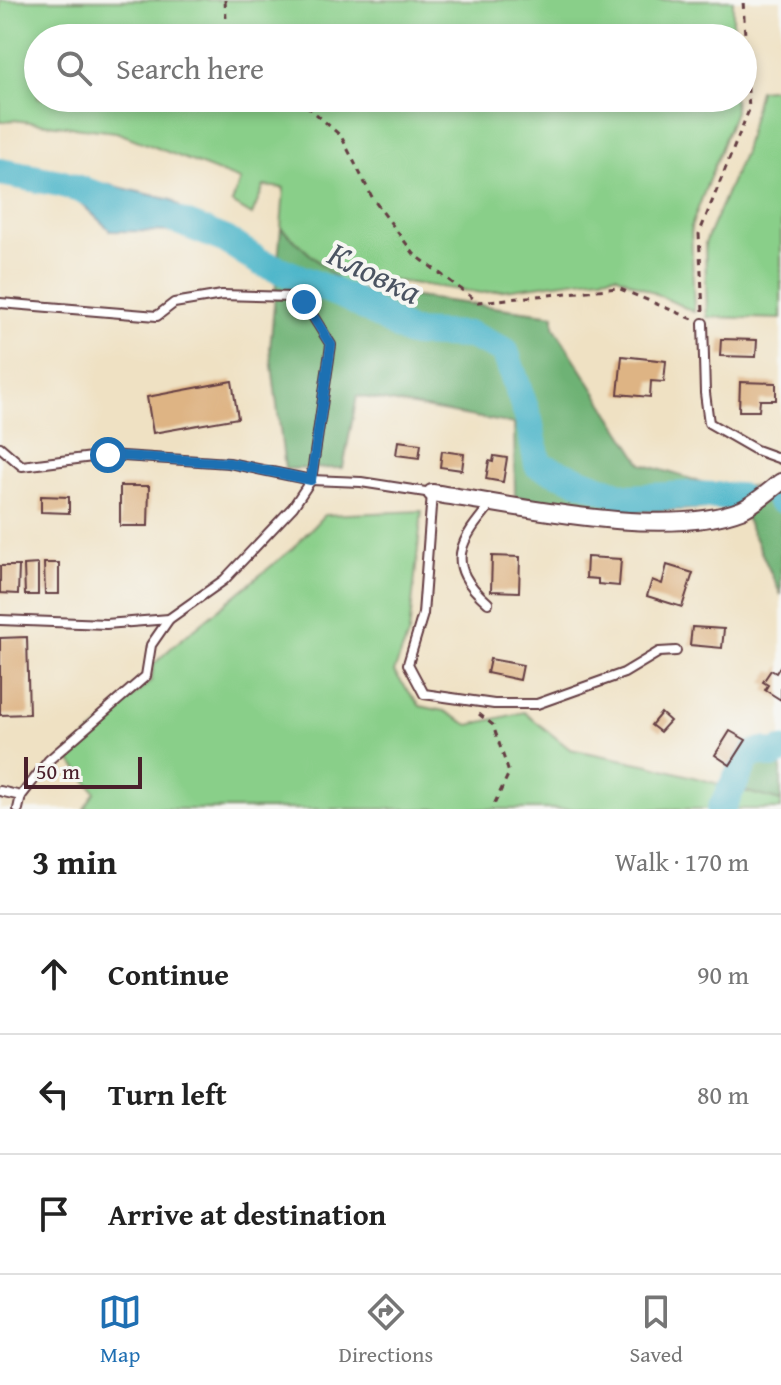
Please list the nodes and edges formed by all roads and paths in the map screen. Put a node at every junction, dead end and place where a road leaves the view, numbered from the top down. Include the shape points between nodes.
1 (225, 0) edge
2 (743, 0) edge
3 (226, 24) edge
4 (744, 24) edge
5 (314, 112) edge
6 (748, 112) edge
7 (0, 303) edge
8 (703, 323) junction
9 (0, 447) edge
10 (781, 459) edge
11 (311, 480) junction
12 (781, 482) edge
13 (432, 493) junction
14 (492, 502) junction
15 (488, 603) dead end
16 (169, 619) junction
17 (0, 620) edge
18 (676, 651) dead end
19 (463, 701) junction
20 (0, 791) edge
21 (21, 796) junction
22 (18, 809) edge
23 (492, 809) edge

1 - 3 path
2 - 4 path
5 - 8 path via 341,136 373,199 414,254 478,302 618,288
6 - 8 path via 699,234
7 - 11 lane via 157,316 174,303 222,295 304,302 331,345
8 - 10 lane via 709,423
9 - 11 lane via 22,466 108,455 229,463
11 - 13 lane
11 - 16 lane via 293,507 224,580
12 - 14 street via 742,510 700,520 624,521
13 - 14 street
13 - 19 lane via 423,614 408,664 424,694
14 - 15 lane via 460,547 471,588
16 - 17 lane via 106,624
16 - 21 lane via 151,645 146,676 49,760
18 - 19 lane via 659,652 624,673 537,704
19 - 23 path via 493,725 509,773
20 - 21 lane
21 - 22 lane

